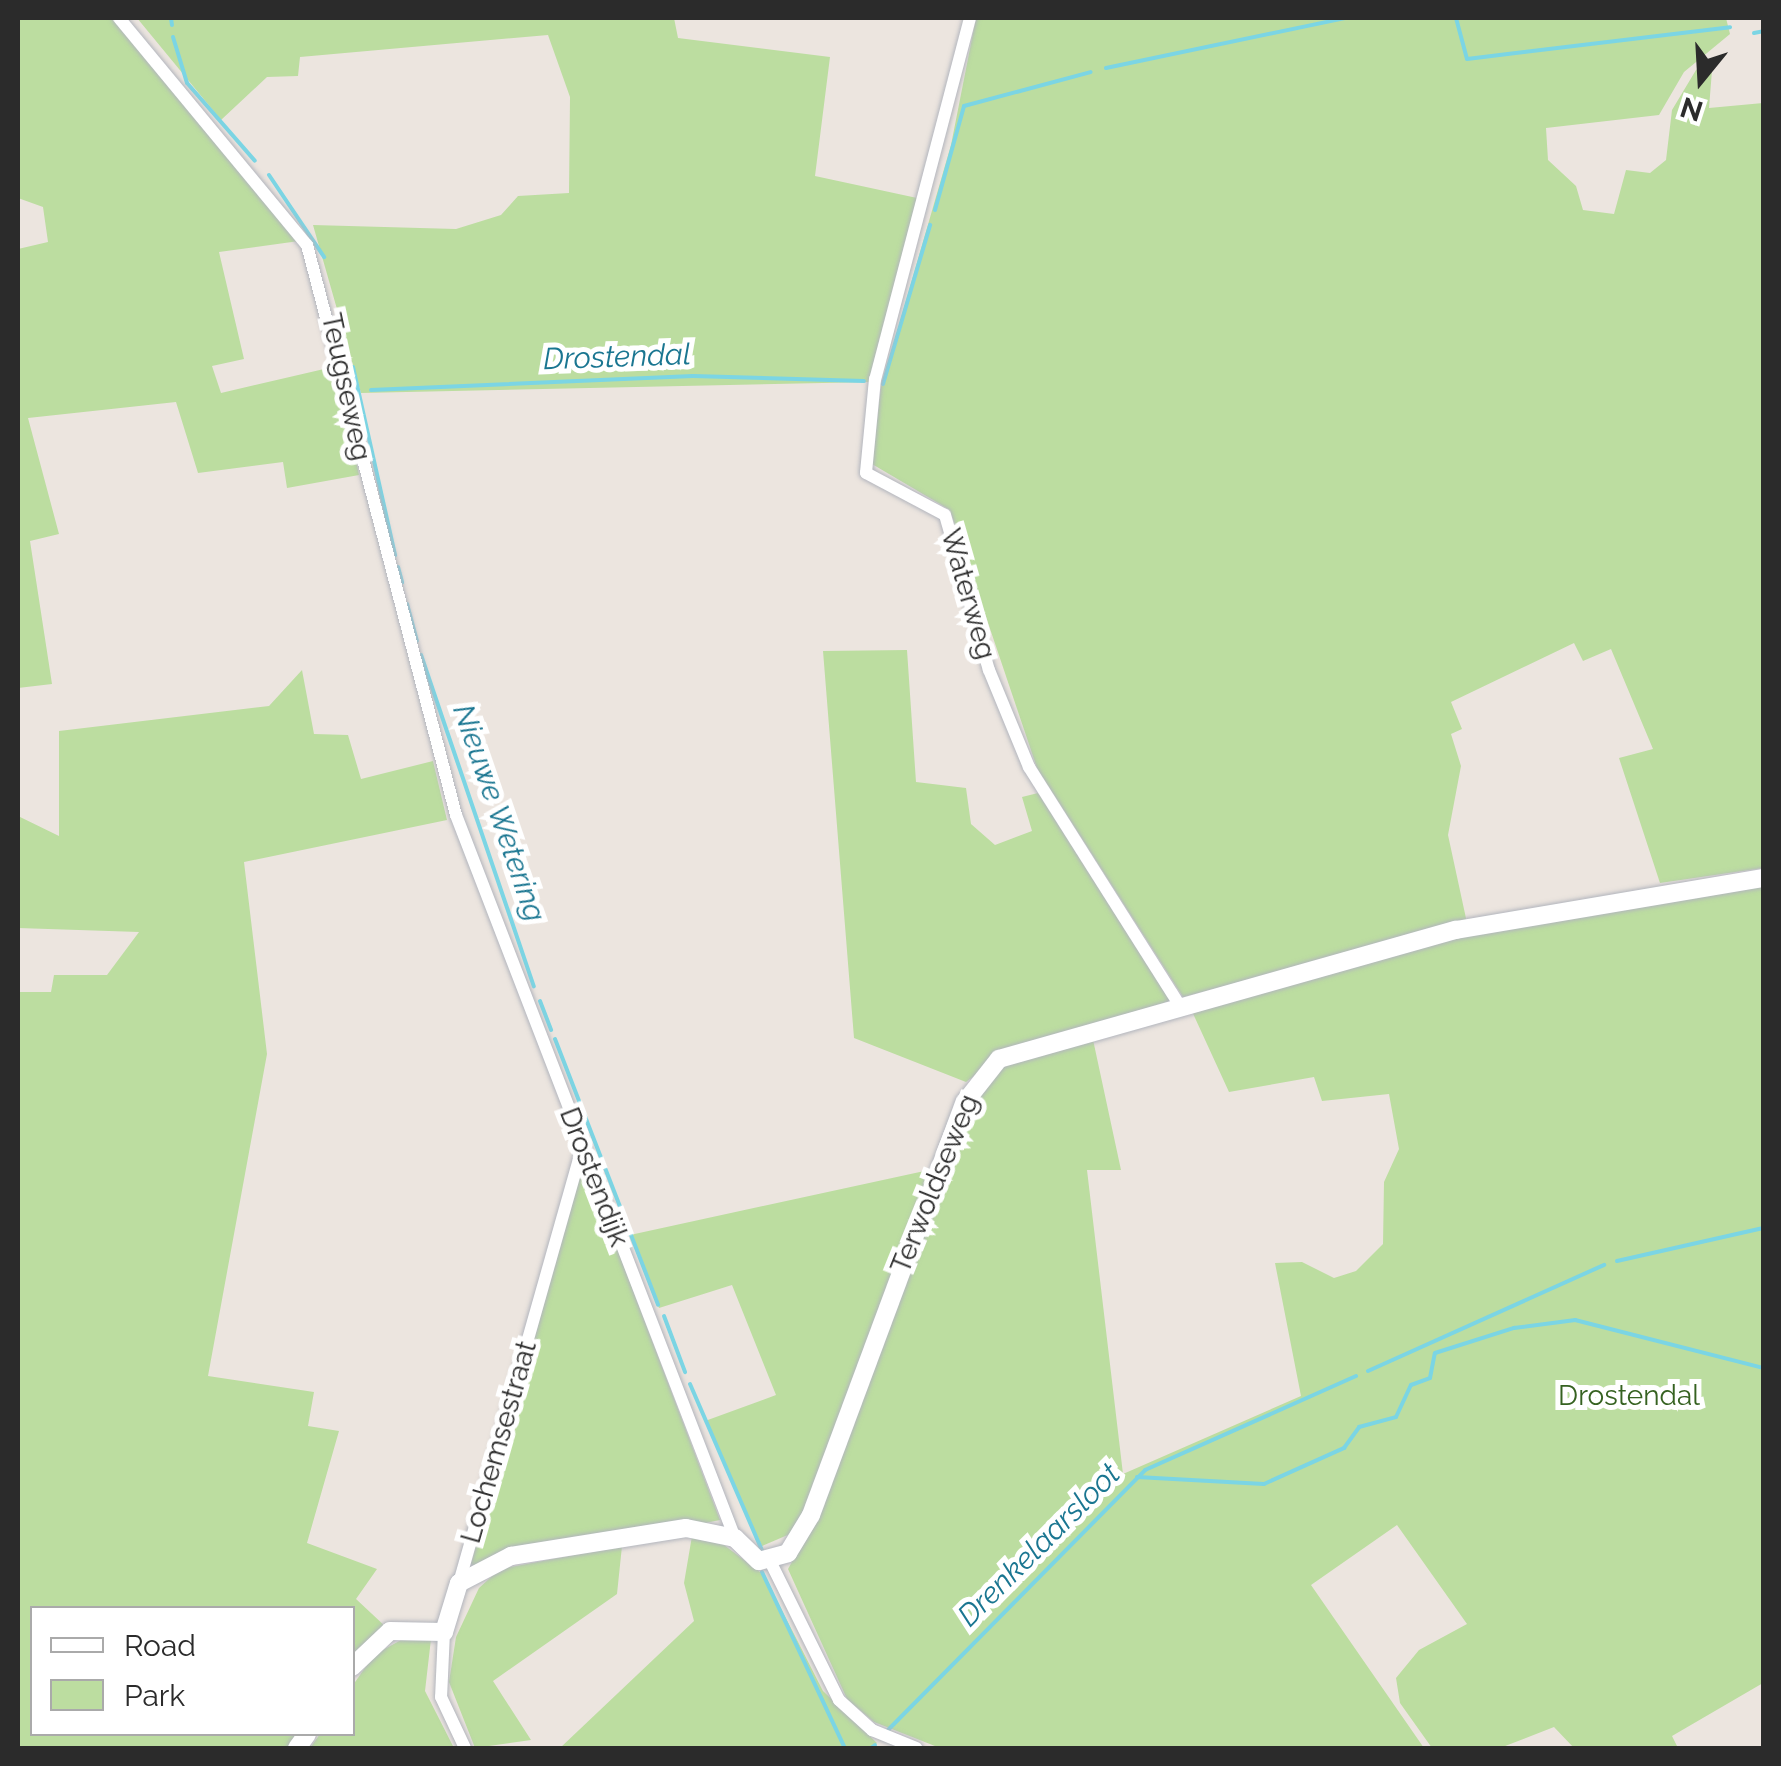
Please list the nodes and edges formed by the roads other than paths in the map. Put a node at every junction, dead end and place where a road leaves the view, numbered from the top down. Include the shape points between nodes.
1 (119, 18) edge
2 (970, 18) edge
3 (456, 815) joint
4 (1764, 878) edge
5 (1180, 1006) junction
6 (582, 1148) junction
7 (735, 1538) junction
8 (765, 1562) junction
9 (460, 1583) junction
10 (444, 1632) junction
11 (355, 1664) edge
12 (466, 1748) edge
13 (916, 1748) edge

1 - 3 street, Teugseweg via 307,245
2 - 5 street, Waterweg via 875,379 866,473 946,515 989,670 1029,767
3 - 6 street, Drostendijk
4 - 5 street, Terwoldseweg via 1456,930
5 - 8 street, Terwoldseweg via 1011,1054 981,1072 910,1238 811,1515
6 - 7 street, Drostendijk
6 - 9 street, Lochemsestraat
7 - 8 street
7 - 9 street via 686,1528 532,1551
8 - 13 street via 838,1700 872,1730
9 - 10 street, Lochemsestraat
10 - 11 street via 390,1631
10 - 12 street via 441,1697

